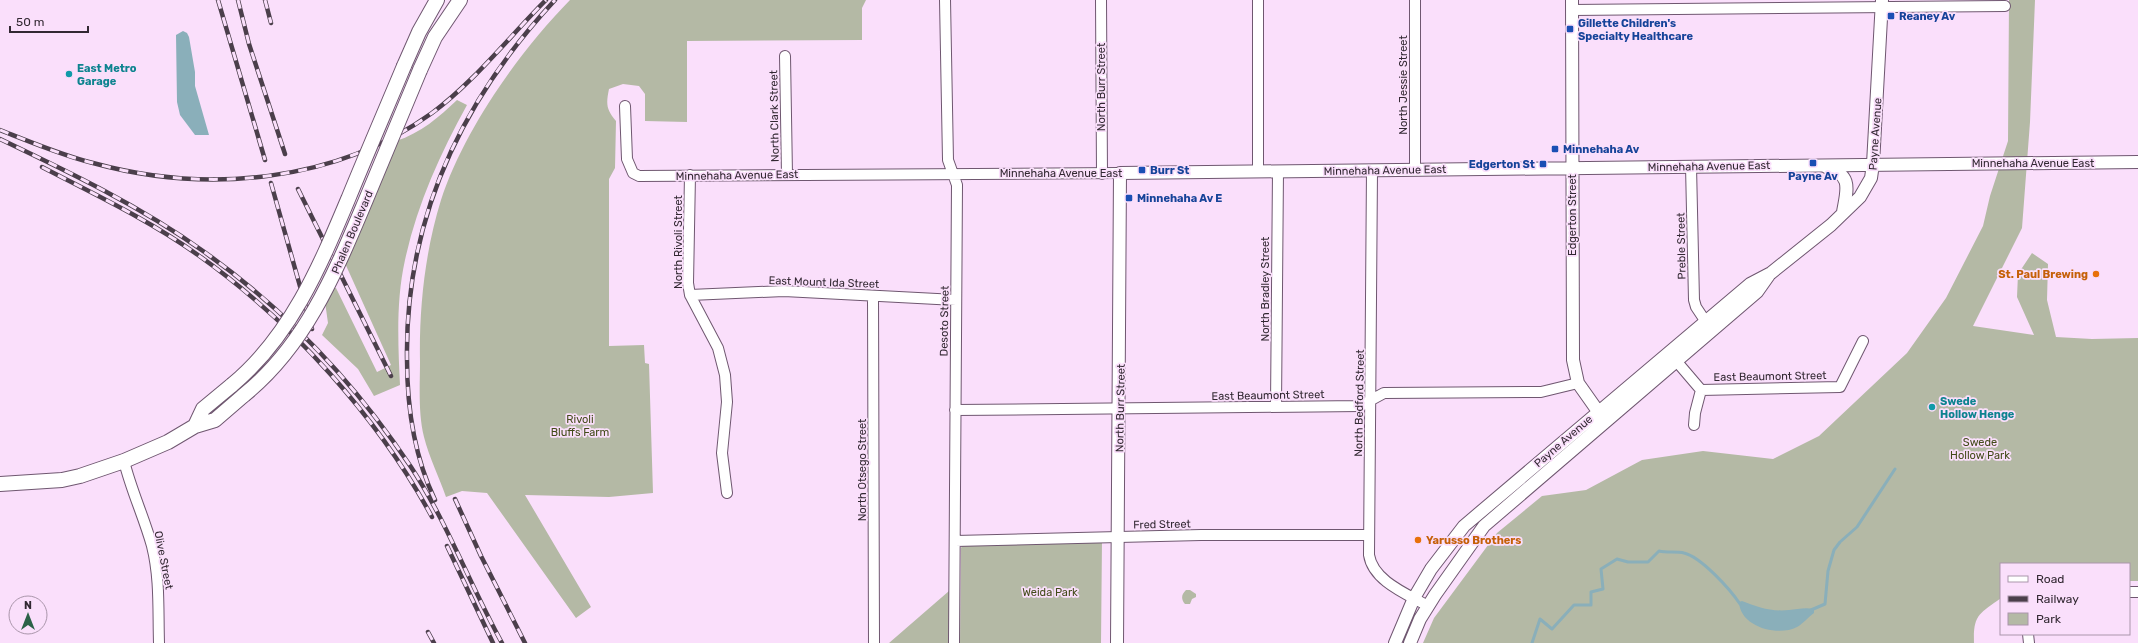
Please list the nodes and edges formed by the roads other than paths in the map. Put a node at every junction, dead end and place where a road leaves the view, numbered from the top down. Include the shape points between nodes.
1 (437, 0) edge
2 (460, 0) edge
3 (945, 0) edge
4 (1101, 0) edge
5 (1258, 0) edge
6 (1415, 0) edge
7 (1882, 4) edge
8 (1572, 5) edge
9 (2005, 6) dead end
10 (785, 56) dead end
11 (625, 106) dead end
12 (2138, 162) edge
13 (1815, 164) junction
14 (1873, 164) junction
15 (1691, 166) junction
16 (1572, 167) junction
17 (1372, 170) junction
18 (1415, 170) junction
19 (1258, 171) junction
20 (1278, 171) junction
21 (953, 173) junction
22 (1120, 173) junction
23 (1102, 174) junction
24 (690, 175) junction
25 (787, 175) junction
26 (1843, 212) junction
27 (1771, 273) junction
28 (690, 295) junction
29 (873, 296) junction
30 (956, 300) junction
31 (1706, 322) junction
32 (1863, 341) dead end
33 (1673, 358) junction
34 (1578, 383) junction
35 (1701, 390) junction
36 (1371, 400) junction
37 (1276, 406) junction
38 (1120, 409) junction
39 (955, 410) junction
40 (1597, 412) junction
41 (1605, 422) junction
42 (1694, 425) dead end
43 (194, 426) junction
44 (124, 462) junction
45 (0, 484) edge
46 (727, 493) dead end
47 (1369, 535) junction
48 (1118, 537) junction
49 (955, 541) junction
50 (1414, 598) junction
51 (1428, 606) junction
52 (159, 643) edge
53 (874, 643) edge
54 (954, 643) edge
55 (1117, 643) edge
56 (1396, 643) edge
57 (1410, 643) edge

1 - 43 main road, Phalen Boulevard, bridge via 419,32 327,249 302,301 264,354 250,370 203,408
2 - 43 main road, Phalen Boulevard, bridge via 435,37 342,256 302,331 276,366 261,381 215,420
3 - 21 street, Desoto Street via 948,160
4 - 23 street, North Burr Street
5 - 19 street
6 - 18 street, North Jessie Street
7 - 8 street
7 - 9 street
7 - 14 street, Payne Avenue
8 - 16 street, Edgerton Street
10 - 25 street, North Clark Street
11 - 24 street, Minnehaha Avenue East via 627,159 633,173 647,176
12 - 14 street, Minnehaha Avenue East
13 - 14 street, Minnehaha Avenue East
13 - 15 street, Minnehaha Avenue East
13 - 26 street via 1835,170 1844,176 1847,185
14 - 26 street, Payne Avenue via 1871,178 1860,198
15 - 16 street, Minnehaha Avenue East
15 - 31 street, Preble Street via 1694,300
16 - 18 street, Minnehaha Avenue East
16 - 34 street, Edgerton Street via 1573,348
17 - 18 street, Minnehaha Avenue East
17 - 20 street, Minnehaha Avenue East
17 - 36 street, North Bedford Street
19 - 20 street, Minnehaha Avenue East
19 - 22 street, Minnehaha Avenue East
20 - 37 street, North Bradley Street
21 - 23 street, Minnehaha Avenue East
21 - 25 street, Minnehaha Avenue East
21 - 30 street, Desoto Street via 957,185
22 - 23 street, Minnehaha Avenue East
22 - 38 street, North Burr Street
24 - 25 street, Minnehaha Avenue East
24 - 28 street, North Rivoli Street
26 - 27 street, Payne Avenue via 1831,225
27 - 31 street, Payne Avenue via 1750,284
27 - 33 street, Payne Avenue via 1757,292
28 - 29 street, East Mount Ida Street via 772,291
28 - 46 street, North Rivoli Street via 712,334 725,375 727,402 722,453
29 - 30 street, East Mount Ida Street
29 - 53 street, North Otsego Street
30 - 39 street, Desoto Street
31 - 33 street, Payne Avenue
32 - 35 street, East Beaumont Street via 1840,387
33 - 35 street
33 - 40 street, Payne Avenue
33 - 41 street, Payne Avenue
34 - 36 street, East Beaumont Street via 1541,392 1384,393
34 - 40 street, Edgerton Street
35 - 42 street
36 - 37 street, East Beaumont Street via 1360,406
36 - 47 street, North Bedford Street
37 - 38 street, East Beaumont Street
38 - 39 street, East Beaumont Street
38 - 48 street, North Burr Street
39 - 49 street, Desoto Street
40 - 41 street, Edgerton Street
40 - 50 street, Payne Avenue via 1464,526 1431,569
41 - 51 street, Payne Avenue via 1484,526
43 - 44 main road, Phalen Boulevard via 168,442
44 - 45 main road, Phalen Boulevard via 62,480
44 - 52 street, Olive Street via 152,546 159,590
47 - 48 street, Fred Street
47 - 50 street, North Bedford Street via 1371,565 1374,570
48 - 49 street, Fred Street
48 - 55 street, North Burr Street
49 - 54 street, Desoto Street
50 - 51 street, North Bedford Street
50 - 56 street, Payne Avenue
51 - 57 street, Payne Avenue

